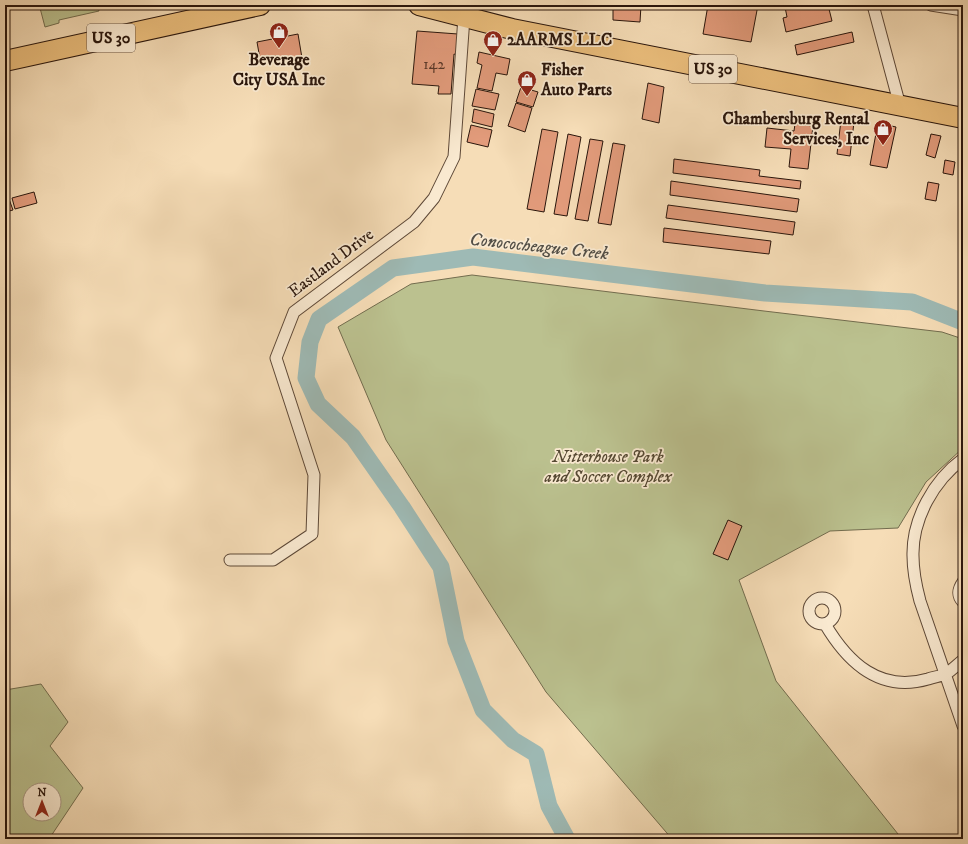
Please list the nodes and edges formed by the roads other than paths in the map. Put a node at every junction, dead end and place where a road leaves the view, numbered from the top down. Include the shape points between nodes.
1 (260, 5) edge
2 (421, 5) edge
3 (873, 5) edge
4 (931, 5) edge
5 (963, 10) edge
6 (464, 17) junction
7 (5, 61) edge
8 (900, 106) junction
9 (963, 118) edge
10 (963, 459) edge
11 (230, 560) dead end
12 (963, 582) edge
13 (963, 602) edge
14 (825, 624) dead end
15 (963, 660) edge
16 (946, 674) junction
17 (963, 726) edge

1 - 7 highway, US 30
2 - 6 highway, US 30
3 - 8 street
4 - 5 street
6 - 8 highway, US 30 via 596,46
6 - 11 street, Eastland Drive via 454,157 434,198 414,222 294,312 276,358 314,475 312,534 273,560
8 - 9 highway, US 30
10 - 16 street via 952,467 930,495 920,517 913,554 920,601
12 - 13 street via 958,591
14 - 16 street via 835,642 852,661 873,675 894,682 916,682
15 - 16 street
16 - 17 street

